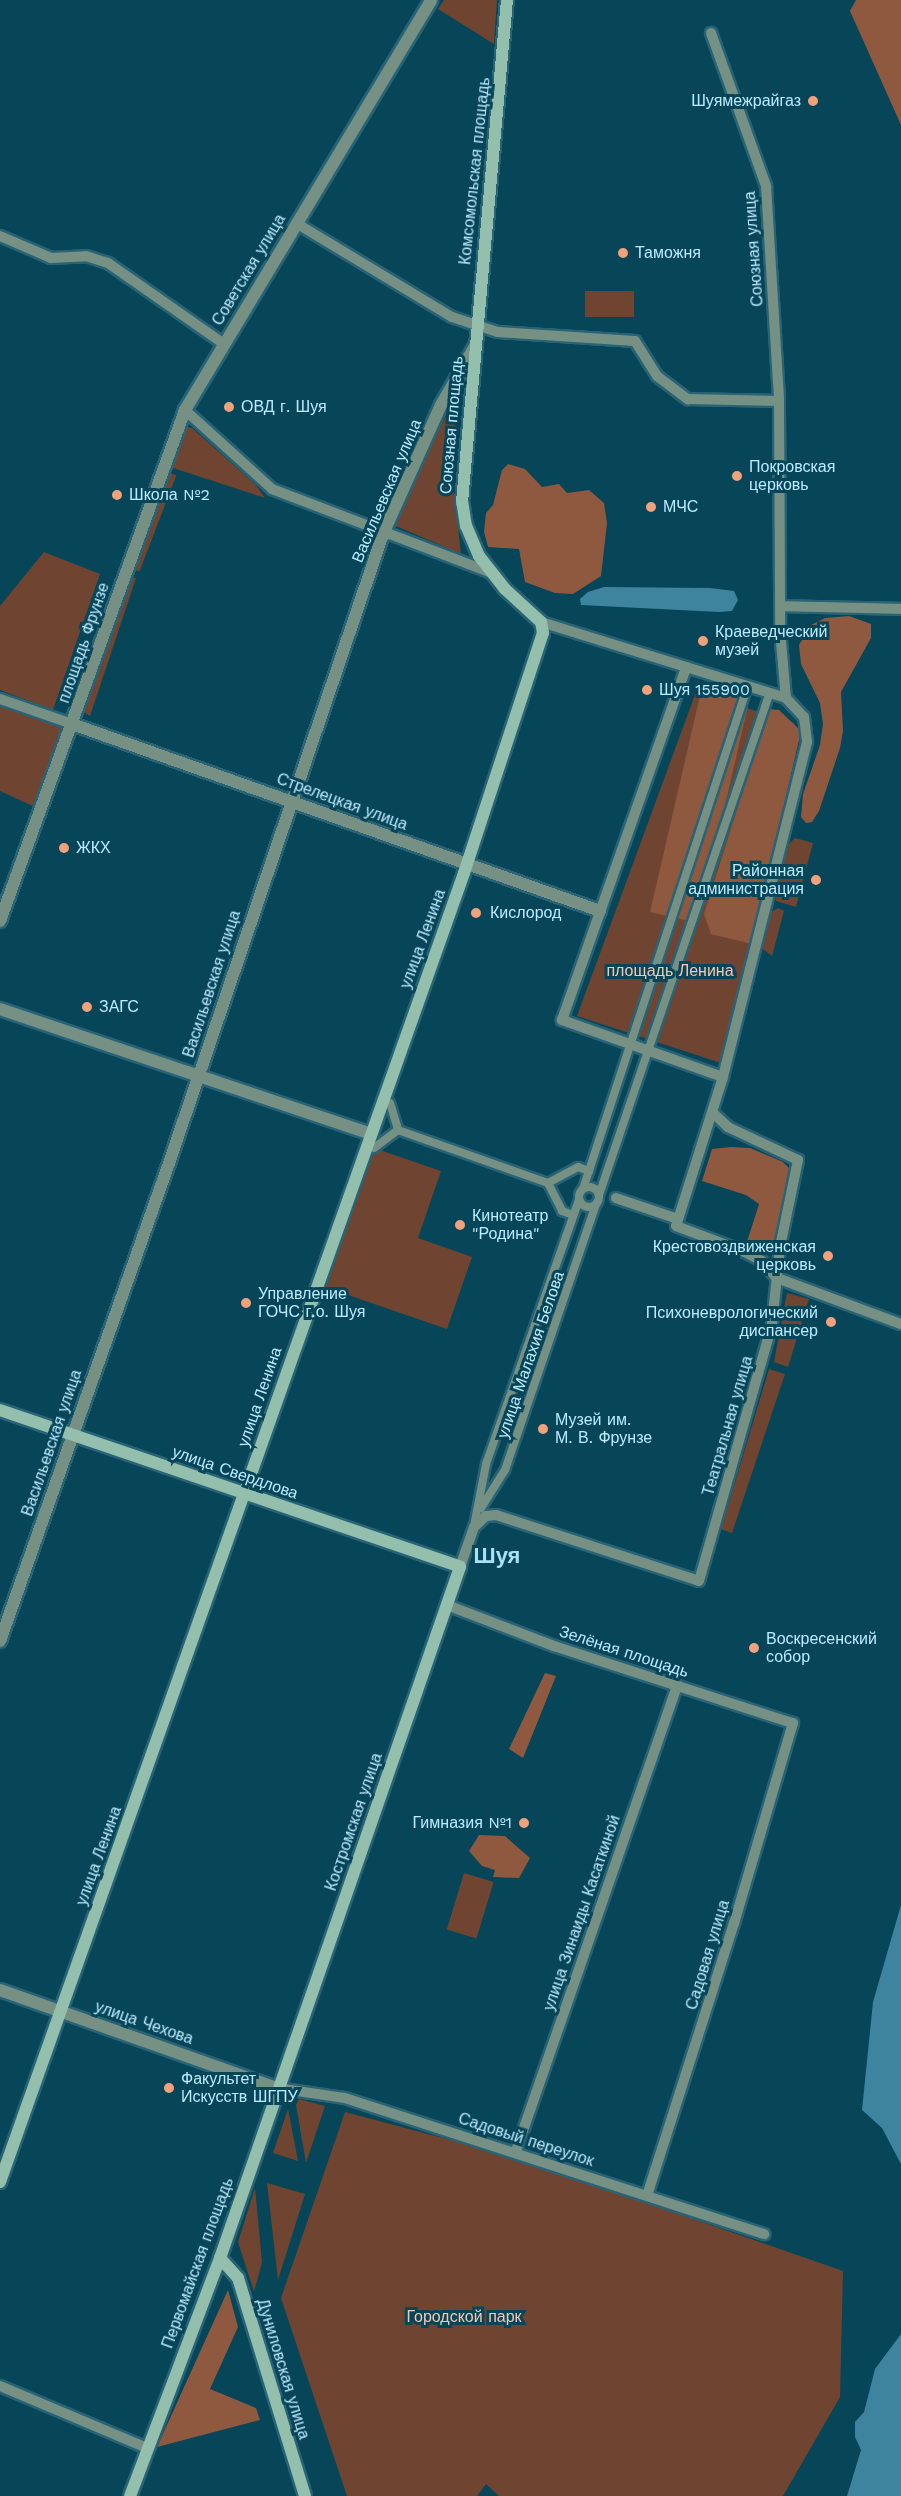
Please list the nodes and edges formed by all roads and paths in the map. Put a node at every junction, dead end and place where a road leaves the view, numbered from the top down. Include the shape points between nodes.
1 (431, 0) edge
2 (507, 0) edge
3 (711, 33) dead end
4 (296, 223) junction
5 (0, 236) edge
6 (477, 326) junction
7 (224, 344) junction
8 (475, 346) junction
9 (779, 401) junction
10 (185, 410) junction
11 (383, 534) junction
12 (127, 572) joint
13 (489, 572) junction
14 (780, 606) junction
15 (901, 609) edge
16 (541, 622) junction
17 (686, 667) junction
18 (748, 685) junction
19 (770, 692) junction
20 (786, 698) junction
21 (0, 699) edge
22 (72, 724) junction
23 (290, 802) junction
24 (468, 864) junction
25 (600, 910) junction
26 (0, 921) edge
27 (0, 1009) edge
28 (631, 1045) junction
29 (650, 1051) junction
30 (200, 1075) junction
31 (723, 1077) junction
32 (390, 1103) dead end
33 (713, 1113) junction
34 (398, 1130) junction
35 (372, 1134) junction
36 (374, 1148) dead end
37 (589, 1171) junction
38 (548, 1183) junction
39 (582, 1189) junction
40 (599, 1195) junction
41 (615, 1198) dead end
42 (579, 1200) junction
43 (596, 1204) junction
44 (573, 1215) junction
45 (677, 1222) junction
46 (777, 1278) junction
47 (901, 1324) edge
48 (0, 1410) edge
49 (72, 1434) junction
50 (244, 1495) junction
51 (480, 1509) junction
52 (474, 1527) junction
53 (460, 1567) junction
54 (447, 1605) junction
55 (0, 1641) edge
56 (677, 1685) junction
57 (792, 1723) joint
58 (0, 1990) edge
59 (60, 2012) junction
60 (277, 2088) junction
61 (516, 2151) junction
62 (0, 2181) edge
63 (647, 2195) junction
64 (764, 2234) dead end
65 (220, 2258) junction
66 (0, 2386) edge
67 (147, 2448) junction
68 (130, 2496) edge
69 (305, 2496) edge

1 - 4 street, Советская улица
2 - 6 main road, Комсомольская площадь
3 - 9 street, Союзная улица via 766,186
4 - 6 street via 452,318
4 - 7 street, Советская улица
5 - 7 street via 51,258 86,256 108,264
6 - 8 main road, Комсомольская площадь
6 - 9 street via 498,332 635,341 657,376 688,399
7 - 10 street, Советская улица
8 - 11 street, Васильевская улица via 441,405
8 - 13 main road, Союзная площадь via 462,502 472,543
9 - 14 street, Союзная улица
10 - 11 street via 272,489
10 - 12 street, Советская улица
11 - 13 street
11 - 23 street, Васильевская улица
12 - 22 street, площадь Фрунзе
13 - 16 main road, Союзная площадь
14 - 15 street
14 - 20 street, Союзная улица
16 - 17 street
16 - 24 main road, улица Ленина via 543,633
17 - 18 street
17 - 25 street
18 - 19 street
18 - 28 street
19 - 20 street
19 - 29 street
20 - 31 street via 804,717 807,742
21 - 22 street
22 - 23 street, Стрелецкая улица
22 - 26 street
23 - 24 street, Стрелецкая улица
23 - 30 street, Васильевская улица
24 - 25 street, Стрелецкая улица
24 - 35 main road, улица Ленина
25 - 28 street via 562,1020
27 - 30 street
28 - 29 street
28 - 37 street, улица Малахия Белова
29 - 31 street
29 - 40 street, улица Малахия Белова
30 - 35 street
30 - 49 street, Васильевская улица
31 - 33 street
32 - 34 street
33 - 45 street
33 - 46 street, Театральная улица via 728,1127 798,1160
34 - 36 street
34 - 38 street
35 - 50 main road, улица Ленина
37 - 38 street via 578,1167
37 - 39 street, улица Малахия Белова
38 - 44 street via 562,1211
39 - 40 street via 593,1188
39 - 42 street, улица Малахия Белова
40 - 43 street, улица Малахия Белова
41 - 45 street
42 - 43 street via 586,1207
42 - 44 street, улица Малахия Белова
43 - 51 street, улица Малахия Белова via 506,1470
44 - 51 street, улица Малахия Белова via 486,1464
45 - 46 street via 762,1261
46 - 47 street
46 - 52 street, Театральная улица via 772,1324 699,1581 496,1515 486,1516
48 - 49 main road, улица Свердлова
49 - 50 main road, улица Свердлова
49 - 55 street, Васильевская улица
50 - 53 main road, улица Свердлова
50 - 59 main road, улица Ленина
51 - 52 street, улица Малахия Белова
52 - 53 street
53 - 54 main road, Костромская улица
54 - 56 street, Зелёная площадь via 554,1646
54 - 60 main road, Костромская улица
56 - 57 street, Зелёная площадь
56 - 61 street, улица Зинаиды Касаткиной
57 - 63 street, Садовая улица via 734,1923
58 - 59 street, улица Чехова
59 - 60 street, улица Чехова
59 - 62 main road, улица Ленина
60 - 61 street, Садовый переулок via 345,2098
60 - 65 main road, Первомайская площадь
61 - 63 street, Садовый переулок
63 - 64 street, Садовый переулок
65 - 67 main road, Первомайская площадь
65 - 69 main road, Дуниловская улица via 238,2278
66 - 67 street
67 - 68 main road, Первомайская площадь

